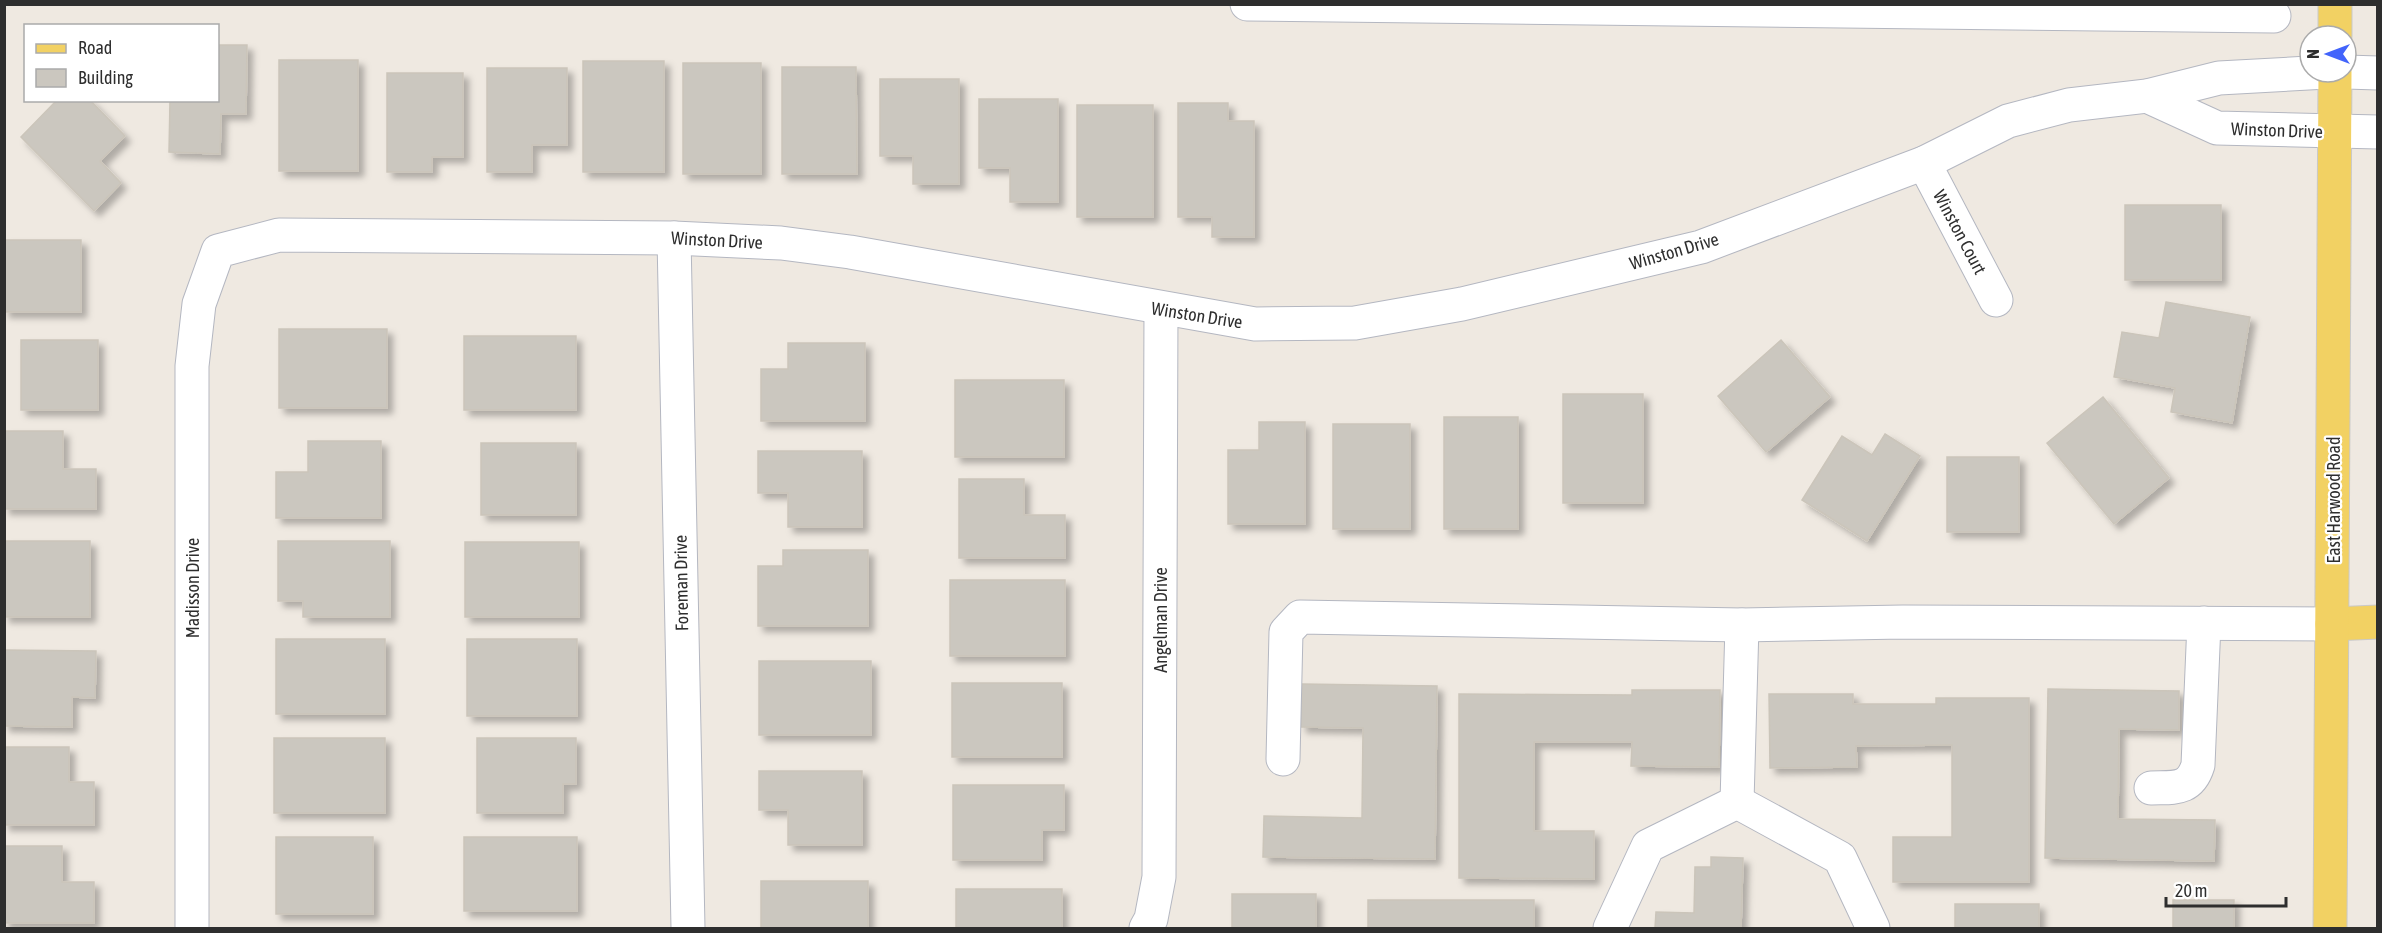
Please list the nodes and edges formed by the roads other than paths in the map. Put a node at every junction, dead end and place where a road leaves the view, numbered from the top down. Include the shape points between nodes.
1 (1247, 4) edge
2 (2335, 4) edge
3 (1976, 9) edge
4 (2274, 16) dead end
5 (2335, 24) edge
6 (2358, 72) edge
7 (2378, 73) edge
8 (2298, 74) edge
9 (2335, 84) edge
10 (2147, 96) junction
11 (2335, 132) junction
12 (2378, 132) edge
13 (1924, 163) junction
14 (674, 238) junction
15 (218, 251) joint
16 (1996, 300) dead end
17 (1161, 309) junction
18 (2378, 622) edge
19 (2204, 623) junction
20 (2332, 624) junction
21 (1742, 626) junction
22 (1283, 759) dead end
23 (2151, 788) dead end
24 (1737, 802) junction
25 (192, 928) edge
26 (688, 928) edge
27 (1146, 928) edge
28 (1610, 928) edge
29 (1873, 928) edge
30 (2330, 928) edge

1 - 3 street
2 - 5 main road
3 - 4 street
6 - 7 street
8 - 10 street, Winston Drive via 2219,78
9 - 11 main road, East Harwood Road
10 - 11 street, Winston Drive via 2217,128
10 - 13 street, Winston Drive via 2068,105 2008,121
11 - 12 street, Winston Drive
11 - 20 main road, East Harwood Road
13 - 16 street, Winston Court
13 - 17 street, Winston Drive via 1701,247 1462,304 1355,323 1255,324
14 - 15 street, Winston Drive via 279,235
14 - 17 street, Winston Drive via 781,243 850,252
14 - 26 street, Foreman Drive
15 - 25 street, Madisson Drive via 199,304 192,366
17 - 27 street, Angelman Drive via 1159,877
18 - 20 main road
19 - 20 street
19 - 21 street
19 - 23 street via 2198,765 2194,777 2180,787
20 - 30 main road, East Harwood Road
21 - 22 street via 1300,617 1286,632
21 - 24 street
24 - 28 street via 1648,846
24 - 29 street via 1840,858

